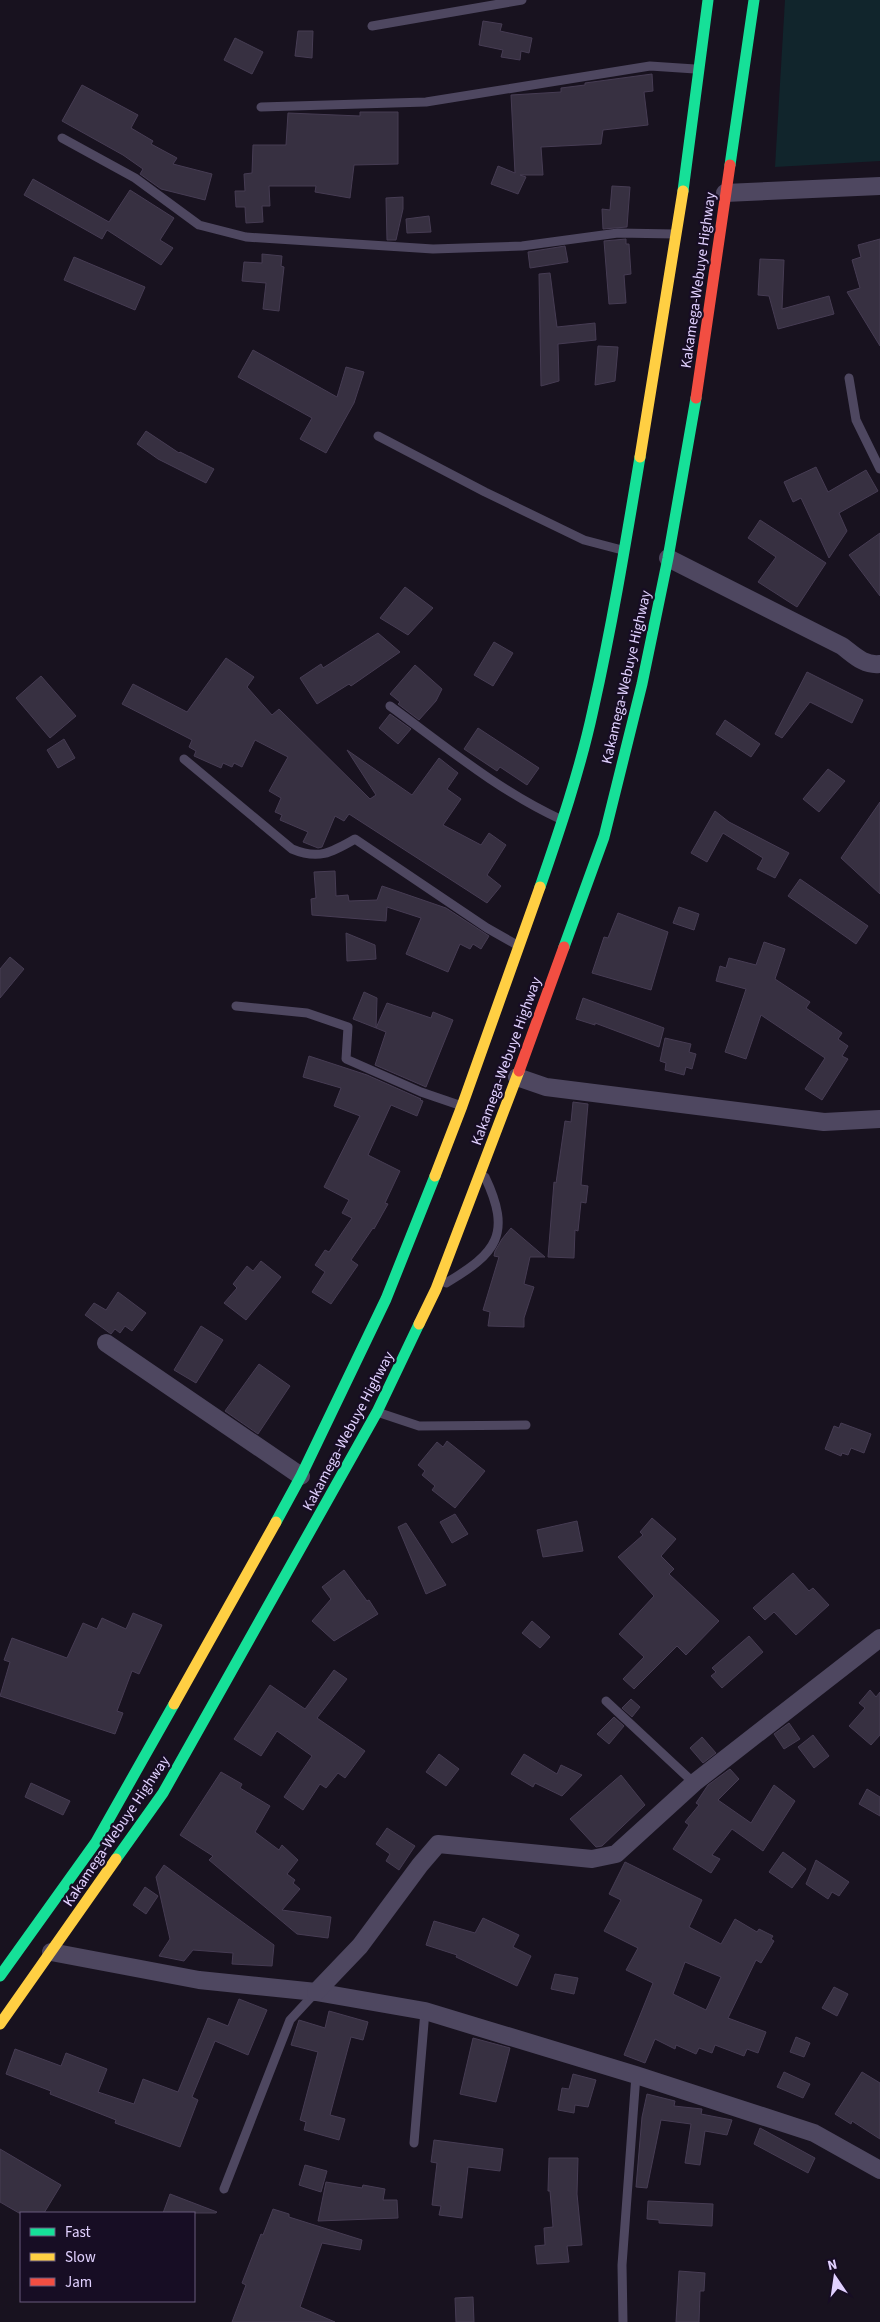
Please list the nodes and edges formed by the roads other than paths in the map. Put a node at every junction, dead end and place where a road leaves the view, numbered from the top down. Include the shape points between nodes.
1 (522, 0) edge
2 (708, 0) edge
3 (754, 0) edge
4 (372, 26) dead end
5 (698, 70) junction
6 (261, 107) dead end
7 (62, 138) dead end
8 (880, 186) edge
9 (726, 193) junction
10 (677, 234) junction
11 (849, 378) dead end
12 (378, 436) dead end
13 (880, 469) edge
14 (625, 550) junction
15 (668, 558) junction
16 (880, 664) edge
17 (390, 706) dead end
18 (184, 759) dead end
19 (563, 820) junction
20 (520, 946) junction
21 (236, 1006) dead end
22 (517, 1077) junction
23 (462, 1106) junction
24 (880, 1119) edge
25 (481, 1170) junction
26 (436, 1289) junction
27 (106, 1343) dead end
28 (377, 1412) junction
29 (526, 1425) dead end
30 (301, 1476) junction
31 (880, 1638) edge
32 (606, 1702) dead end
33 (694, 1783) junction
34 (51, 1952) junction
35 (0, 1976) edge
36 (316, 1992) junction
37 (425, 2011) junction
38 (0, 2024) edge
39 (636, 2075) junction
40 (414, 2143) dead end
41 (880, 2170) edge
42 (224, 2189) dead end
43 (623, 2322) edge

1 - 4 lane
2 - 5 highway, Kakamega-Webuye Highway
3 - 9 highway, Kakamega-Webuye Highway
5 - 6 lane via 650,66 426,102
5 - 10 highway, Kakamega-Webuye Highway
7 - 10 lane via 135,178 199,225 246,237 433,249 522,246 618,233
8 - 9 street
9 - 15 highway, Kakamega-Webuye Highway via 700,376
10 - 14 highway, Kakamega-Webuye Highway
11 - 13 lane via 856,420
12 - 14 lane via 584,540
14 - 19 highway, Kakamega-Webuye Highway via 593,711
15 - 16 street via 842,646 863,662
15 - 22 highway, Kakamega-Webuye Highway via 642,684 604,837
17 - 19 lane via 481,772 538,809
18 - 20 lane via 292,849 318,855 333,852 355,839 487,928
19 - 20 highway, Kakamega-Webuye Highway
20 - 23 highway, Kakamega-Webuye Highway
21 - 23 lane via 307,1013 348,1027 346,1059
22 - 24 street via 546,1087 824,1122
22 - 25 highway, Kakamega-Webuye Highway
23 - 30 highway, Kakamega-Webuye Highway via 386,1299
25 - 26 highway, Kakamega-Webuye Highway
25 - 26 lane via 498,1208 496,1237 481,1261
26 - 28 highway, Kakamega-Webuye Highway
27 - 30 street
28 - 29 lane via 419,1426
28 - 34 highway, Kakamega-Webuye Highway via 163,1793
30 - 35 highway, Kakamega-Webuye Highway via 96,1842
31 - 33 street
32 - 33 lane
33 - 36 street via 616,1854 592,1859 438,1844 360,1946
34 - 36 street via 199,1980
34 - 38 highway, Kakamega-Webuye Highway
36 - 37 street
36 - 42 lane via 290,2020
37 - 39 street
37 - 40 lane
39 - 41 street via 814,2133
39 - 43 lane via 622,2265

